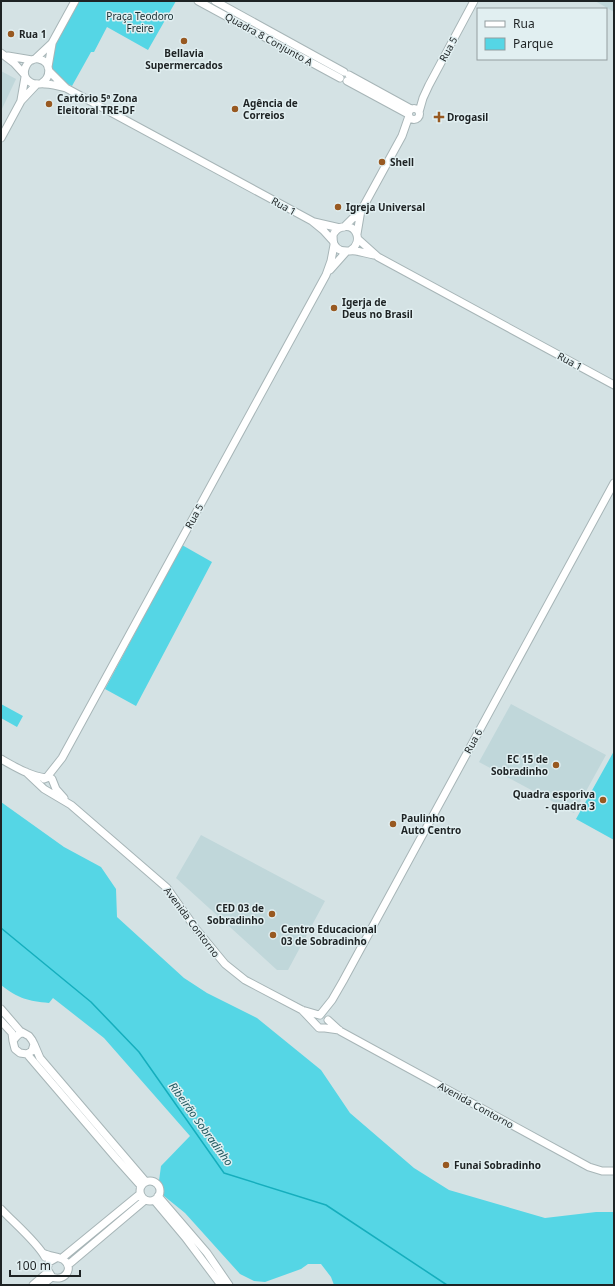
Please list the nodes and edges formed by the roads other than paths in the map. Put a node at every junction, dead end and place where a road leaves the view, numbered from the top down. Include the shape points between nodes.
1 (75, 1) edge
2 (198, 1) edge
3 (215, 1) edge
4 (474, 1) edge
5 (224, 6) junction
6 (232, 10) junction
7 (220, 13) junction
8 (228, 18) junction
9 (52, 43) junction
10 (3, 54) edge
11 (33, 60) junction
12 (49, 69) junction
13 (25, 75) junction
14 (345, 76) junction
15 (39, 84) junction
16 (66, 88) junction
17 (21, 101) junction
18 (413, 113) junction
19 (1, 138) edge
20 (362, 209) junction
21 (312, 221) junction
22 (342, 227) junction
23 (357, 236) junction
24 (333, 243) junction
25 (348, 251) junction
26 (378, 257) junction
27 (326, 275) junction
28 (614, 385) edge
29 (614, 483) edge
30 (62, 758) junction
31 (1, 759) edge
32 (26, 772) junction
33 (47, 778) junction
34 (54, 782) junction
35 (45, 788) junction
36 (71, 806) junction
37 (332, 1000) junction
38 (1, 1009) edge
39 (302, 1010) junction
40 (319, 1015) junction
41 (328, 1019) junction
42 (1, 1021) edge
43 (314, 1023) junction
44 (325, 1028) junction
45 (340, 1031) junction
46 (23, 1033) junction
47 (14, 1041) junction
48 (34, 1044) junction
49 (27, 1054) junction
50 (614, 1171) edge
51 (144, 1184) junction
52 (140, 1194) junction
53 (156, 1198) junction
54 (145, 1200) junction
55 (1, 1209) edge
56 (43, 1253) junction
57 (59, 1258) junction
58 (68, 1265) junction
59 (49, 1272) junction
60 (33, 1285) edge
61 (42, 1285) edge
62 (221, 1285) edge
63 (229, 1285) edge

1 - 9 street
2 - 7 street, Quadra 8 Conjunto A
3 - 5 street, Quadra 8 Conjunto A
4 - 18 street, Rua 5
5 - 6 street, Quadra 8 Conjunto A
5 - 7 street
6 - 8 street via 233,14
6 - 14 street, Quadra 8 Conjunto A
7 - 8 street, Quadra 8 Conjunto A
8 - 14 street, Quadra 8 Conjunto A
9 - 11 street
9 - 12 street
10 - 11 street
10 - 13 street
11 - 12 street via 43,61
11 - 13 street via 26,66
12 - 15 street via 47,78
12 - 16 street
13 - 15 street via 30,82
13 - 17 street
14 - 18 street
14 - 18 street, Quadra 8 Conjunto A via 379,91
15 - 16 street
15 - 17 street
16 - 21 street, Rua 1
17 - 19 street
18 - 20 street, Rua 5
20 - 22 street
20 - 23 street
21 - 22 street
21 - 24 street via 324,230
22 - 23 street via 352,228
22 - 24 street via 334,233
23 - 25 street via 356,246
23 - 26 street
24 - 25 street via 338,250
24 - 27 street
25 - 26 street
25 - 27 street
26 - 28 street, Rua 1
27 - 30 street, Rua 5
29 - 37 street, Rua 6
30 - 33 street, Rua 5
30 - 34 street, Rua 5
31 - 32 street, Avenida Contorno
32 - 33 street, Avenida Contorno
32 - 35 street, Avenida Contorno
33 - 34 street
33 - 35 street via 42,782
34 - 35 street via 52,789
34 - 36 street, Avenida Contorno via 56,789
35 - 36 street, Avenida Contorno
36 - 39 street, Avenida Contorno via 167,888 225,964 245,980
37 - 40 street, Rua 6
37 - 41 street, Rua 6
38 - 46 street
39 - 40 street, Avenida Contorno
39 - 43 street, Avenida Contorno
40 - 41 street
40 - 43 street
41 - 44 street
41 - 45 street
42 - 47 street via 12,1033
43 - 44 street via 319,1028
44 - 45 street
45 - 50 street, Avenida Contorno via 589,1167
46 - 47 street via 16,1035
46 - 48 street via 29,1036
47 - 49 street via 15,1049
48 - 49 street via 32,1051
48 - 51 street via 40,1058
49 - 51 street via 116,1158
51 - 52 street
51 - 53 street via 152,1181 157,1184 160,1190
52 - 54 street
52 - 57 street
53 - 54 street
53 - 62 street
53 - 63 street via 207,1253
54 - 58 street
55 - 56 street
56 - 57 street
56 - 59 street
57 - 58 street
57 - 59 street via 52,1259
58 - 59 street via 68,1272 63,1277 57,1279
59 - 60 street
59 - 61 street

